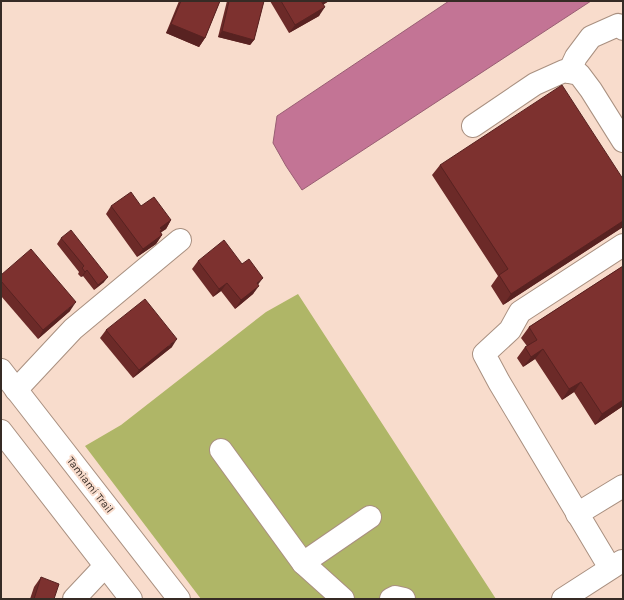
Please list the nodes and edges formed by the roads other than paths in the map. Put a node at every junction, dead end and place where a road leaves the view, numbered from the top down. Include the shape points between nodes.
1 (622, 24) edge
2 (569, 72) junction
3 (473, 126) dead end
4 (623, 141) edge
5 (180, 240) dead end
6 (623, 245) edge
7 (1, 370) edge
8 (16, 390) junction
9 (1, 431) edge
10 (221, 450) dead end
11 (623, 486) edge
12 (577, 514) junction
13 (370, 517) dead end
14 (303, 563) junction
15 (617, 564) edge
16 (105, 566) junction
17 (74, 599) edge
18 (131, 599) edge
19 (179, 599) edge
20 (343, 599) edge
21 (391, 599) edge
22 (404, 599) edge
23 (563, 599) edge

1 - 2 main road via 591,37 576,57
2 - 3 main road via 564,71 535,84
2 - 4 main road via 579,74
5 - 8 main road via 73,329
6 - 12 main road via 520,312 510,330 484,354
7 - 8 main road, Tamiami Trail
8 - 19 main road, Tamiami Trail
9 - 16 main road
10 - 14 main road
11 - 12 main road
12 - 15 main road
13 - 14 main road
14 - 20 main road
15 - 23 main road
16 - 17 main road
16 - 18 main road
21 - 22 main road

